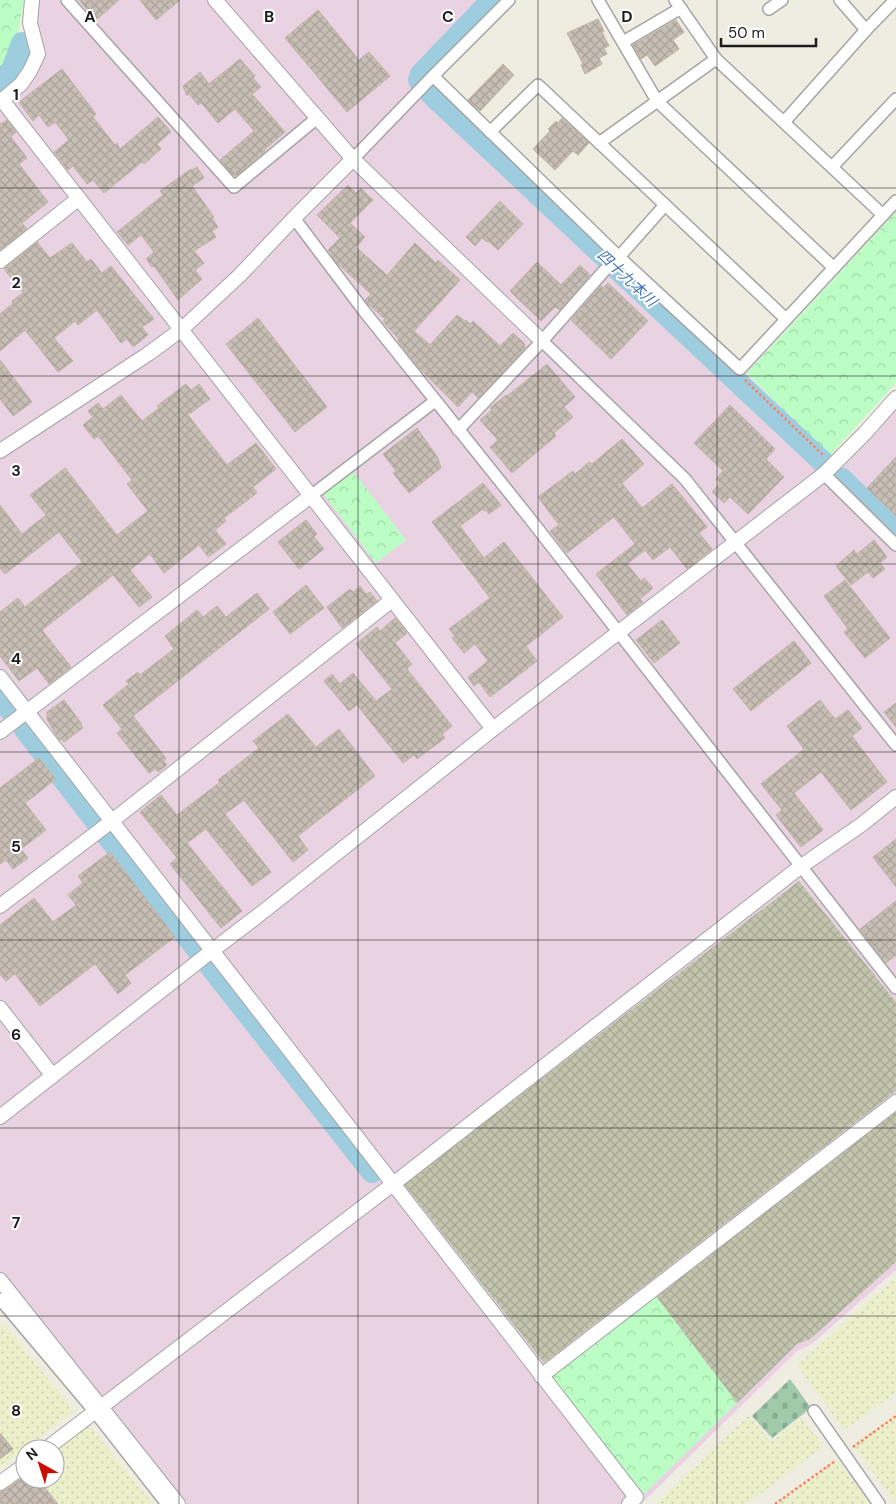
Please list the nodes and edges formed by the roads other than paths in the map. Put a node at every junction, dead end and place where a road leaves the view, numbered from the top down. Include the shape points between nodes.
1 (32, 0) edge
2 (67, 0) edge
3 (215, 0) edge
4 (509, 0) edge
5 (598, 0) edge
6 (782, 0) edge
7 (840, 0) edge
8 (896, 0) edge
9 (678, 4) edge
10 (769, 9) dead end
11 (866, 30) junction
12 (623, 42) junction
13 (716, 59) junction
14 (433, 76) junction
15 (896, 99) edge
16 (1, 101) edge
17 (657, 101) junction
18 (317, 118) junction
19 (784, 122) junction
20 (490, 132) junction
21 (599, 142) junction
22 (353, 160) junction
23 (832, 167) junction
24 (78, 199) junction
25 (896, 201) edge
26 (665, 205) junction
27 (883, 215) junction
28 (294, 218) junction
29 (619, 257) junction
30 (0, 261) edge
31 (834, 268) junction
32 (786, 319) junction
33 (182, 330) junction
34 (542, 341) junction
35 (896, 398) edge
36 (436, 401) junction
37 (458, 430) junction
38 (0, 451) edge
39 (829, 470) junction
40 (312, 495) junction
41 (736, 543) junction
42 (896, 545) edge
43 (392, 600) junction
44 (619, 633) junction
45 (0, 677) edge
46 (26, 711) junction
47 (493, 729) junction
48 (0, 732) edge
49 (896, 745) edge
50 (896, 797) edge
51 (112, 821) junction
52 (800, 867) junction
53 (0, 906) edge
54 (212, 950) junction
55 (895, 986) edge
56 (0, 1008) edge
57 (53, 1076) junction
58 (896, 1102) edge
59 (0, 1117) edge
60 (393, 1184) junction
61 (0, 1280) edge
62 (2, 1307) edge
63 (541, 1376) junction
64 (98, 1410) junction
65 (814, 1411) dead end
66 (59, 1439) edge
67 (15, 1472) edge
68 (0, 1483) edge
69 (167, 1504) edge
70 (178, 1504) edge
71 (629, 1504) edge
72 (879, 1504) edge

1 - 16 street via 30,23 38,54 21,84
2 - 18 street via 234,187
3 - 18 street
4 - 14 street
5 - 12 street
6 - 10 street
7 - 11 street
8 - 11 street
9 - 12 street
9 - 13 street
11 - 19 street
12 - 17 street
13 - 17 street
13 - 19 street
14 - 20 street
14 - 22 street
15 - 23 street
16 - 24 street
17 - 21 street
17 - 31 street
18 - 22 street
19 - 23 street
20 - 21 street via 538,85
20 - 29 street
21 - 26 street
22 - 28 street
22 - 34 street
23 - 27 street
24 - 30 street
24 - 33 street
25 - 27 street
26 - 29 street
26 - 32 street
27 - 31 street
28 - 33 street
28 - 36 street
29 - 32 street via 740,369
29 - 34 street
31 - 32 street
33 - 38 street
33 - 40 street
34 - 37 street
34 - 41 street via 686,479
35 - 39 street
36 - 37 street
36 - 40 street
37 - 44 street
39 - 41 street
39 - 42 street
40 - 43 street
40 - 46 street
41 - 44 street
41 - 49 street
43 - 47 street
43 - 51 street
44 - 47 street
44 - 52 street
45 - 46 street
46 - 48 street
46 - 51 street
47 - 54 street
50 - 52 street
51 - 53 street
51 - 54 street
52 - 55 street
52 - 60 street
54 - 57 street
54 - 60 street
56 - 57 street
57 - 59 street
58 - 63 street
60 - 63 street
60 - 64 street
61 - 64 street
62 - 64 street
63 - 71 street via 636,1497
64 - 66 street
64 - 69 street
64 - 70 street
65 - 72 street
67 - 68 street

